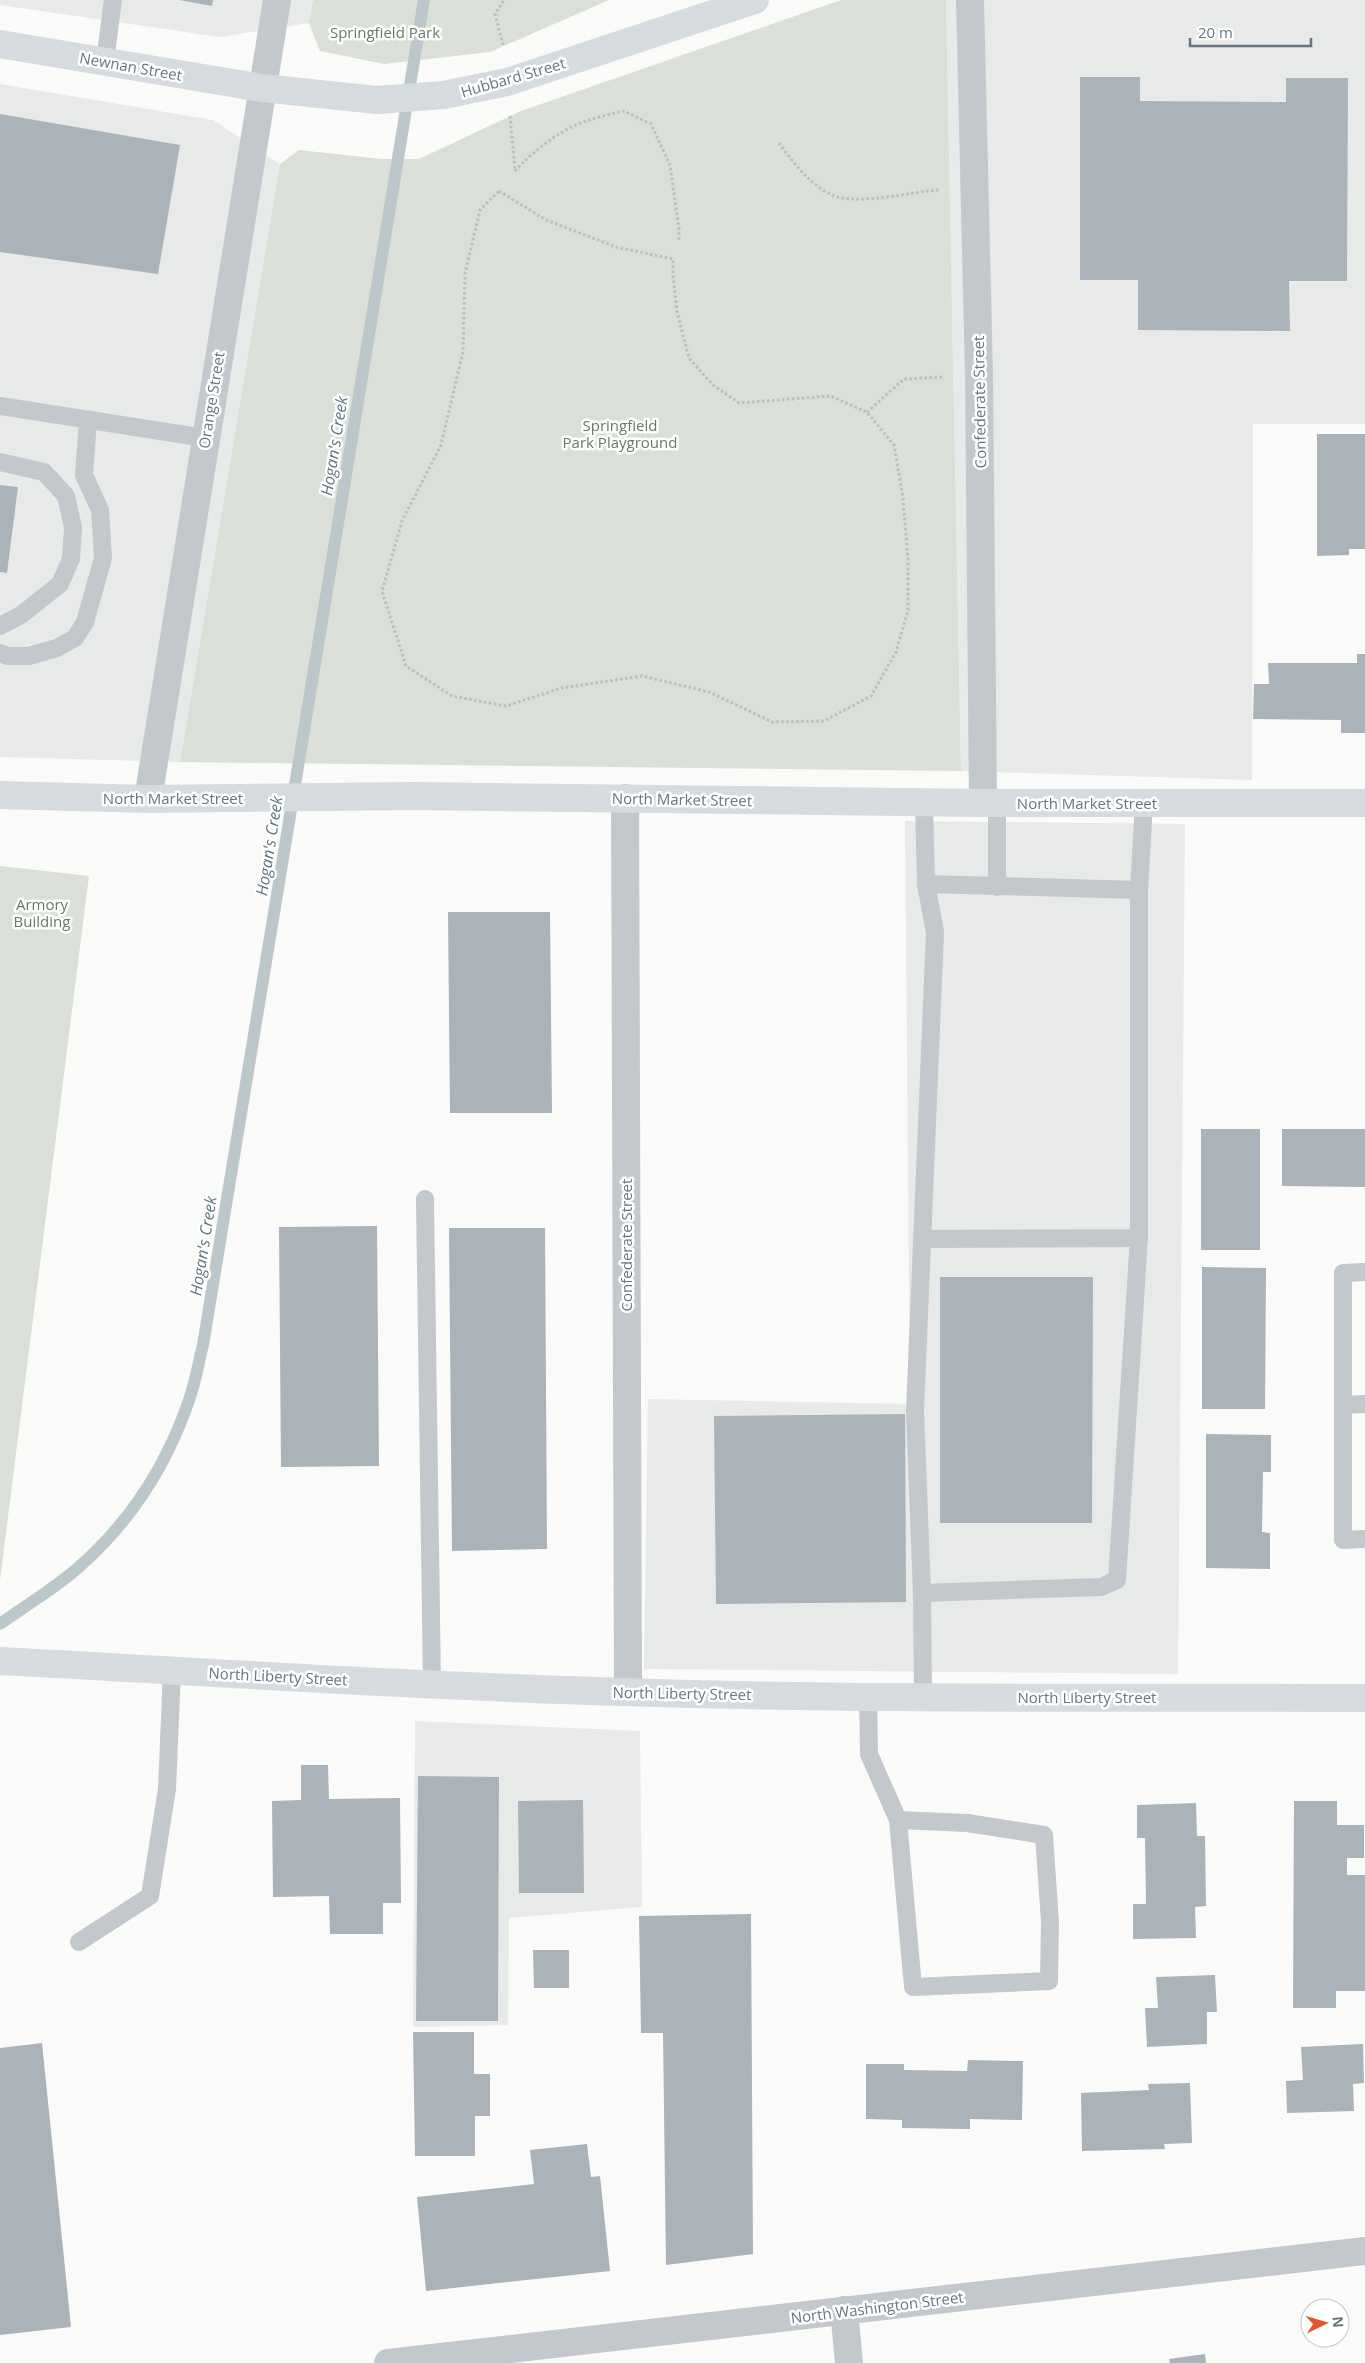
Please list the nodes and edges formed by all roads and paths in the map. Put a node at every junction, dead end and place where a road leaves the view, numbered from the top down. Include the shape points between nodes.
1 (113, 0) edge
2 (277, 0) edge
3 (504, 0) edge
4 (755, 0) edge
5 (970, 0) edge
6 (0, 44) edge
7 (503, 45) dead end
8 (105, 61) junction
9 (262, 88) junction
10 (510, 115) dead end
11 (778, 143) dead end
12 (974, 189) junction
13 (678, 242) dead end
14 (979, 375) junction
15 (0, 406) edge
16 (868, 412) junction
17 (88, 420) junction
18 (205, 438) junction
19 (0, 462) edge
20 (0, 626) edge
21 (0, 653) edge
22 (0, 795) edge
23 (624, 798) junction
24 (148, 799) junction
25 (924, 802) junction
26 (990, 803) junction
27 (1144, 803) junction
28 (1365, 803) edge
29 (926, 884) junction
30 (997, 886) junction
31 (1139, 890) junction
32 (425, 1200) dead end
33 (1139, 1238) junction
34 (923, 1239) junction
35 (1365, 1272) edge
36 (1365, 1404) edge
37 (1343, 1405) junction
38 (1365, 1539) edge
39 (922, 1593) junction
40 (0, 1661) edge
41 (172, 1670) junction
42 (432, 1685) junction
43 (628, 1692) junction
44 (868, 1696) junction
45 (923, 1697) junction
46 (1365, 1698) edge
47 (898, 1820) junction
48 (79, 1942) dead end
49 (1365, 2251) edge
50 (844, 2310) junction
51 (388, 2363) edge
52 (849, 2363) edge

1 - 8 lane
2 - 9 street, Orange Street
3 - 7 path via 495,14
4 - 9 street, Hubbard Street via 506,82 444,95 376,100
5 - 12 street, Confederate Street
6 - 8 street, Newnan Street
8 - 9 street, Newnan Street
9 - 18 street, Orange Street
10 - 13 path via 515,171 527,157 585,121 624,111 651,124 670,165
11 - 12 path via 809,180 837,197 872,198 912,191
12 - 14 street, Confederate Street
14 - 16 path via 904,379
14 - 26 street, Confederate Street
15 - 17 lane
16 - 16 path via 830,396 739,403 713,385 689,358 677,312 673,259 616,247 546,220 499,191 480,210 469,255 465,273 463,352 441,445 402,521 382,592 406,666 452,696 506,706 562,688 642,676 709,692 772,722 824,721 871,696 896,652 908,610 908,560 903,498 894,445
17 - 18 lane
17 - 21 lane via 84,475 100,510 103,558 85,622 75,638 57,648 29,656
18 - 24 street, Orange Street
19 - 20 lane via 44,472 66,496 73,526 71,560 60,584 21,615
22 - 24 street, North Market Street
23 - 24 street, North Market Street
23 - 25 street, North Market Street
23 - 43 street, Confederate Street
25 - 26 street, North Market Street
25 - 29 lane
26 - 27 street, North Market Street
26 - 30 lane
27 - 28 street, North Market Street
27 - 31 lane
29 - 30 lane
29 - 34 lane via 935,932
30 - 31 lane
31 - 33 lane
32 - 42 lane
33 - 34 lane
33 - 39 lane via 1118,1580 1101,1587
34 - 39 lane via 915,1411
35 - 37 lane via 1343,1273
36 - 37 lane
37 - 38 lane via 1344,1540
39 - 45 lane
40 - 41 street, North Liberty Street
41 - 42 street, North Liberty Street
41 - 48 lane via 167,1789 150,1896
42 - 43 street, North Liberty Street
43 - 44 street, North Liberty Street
44 - 45 street, North Liberty Street
44 - 47 lane via 870,1754
45 - 46 street, North Liberty Street
47 - 47 lane via 914,1987 1049,1982 1050,1922 1044,1835 967,1824
49 - 50 street, North Washington Street
50 - 51 street, North Washington Street
50 - 52 street

